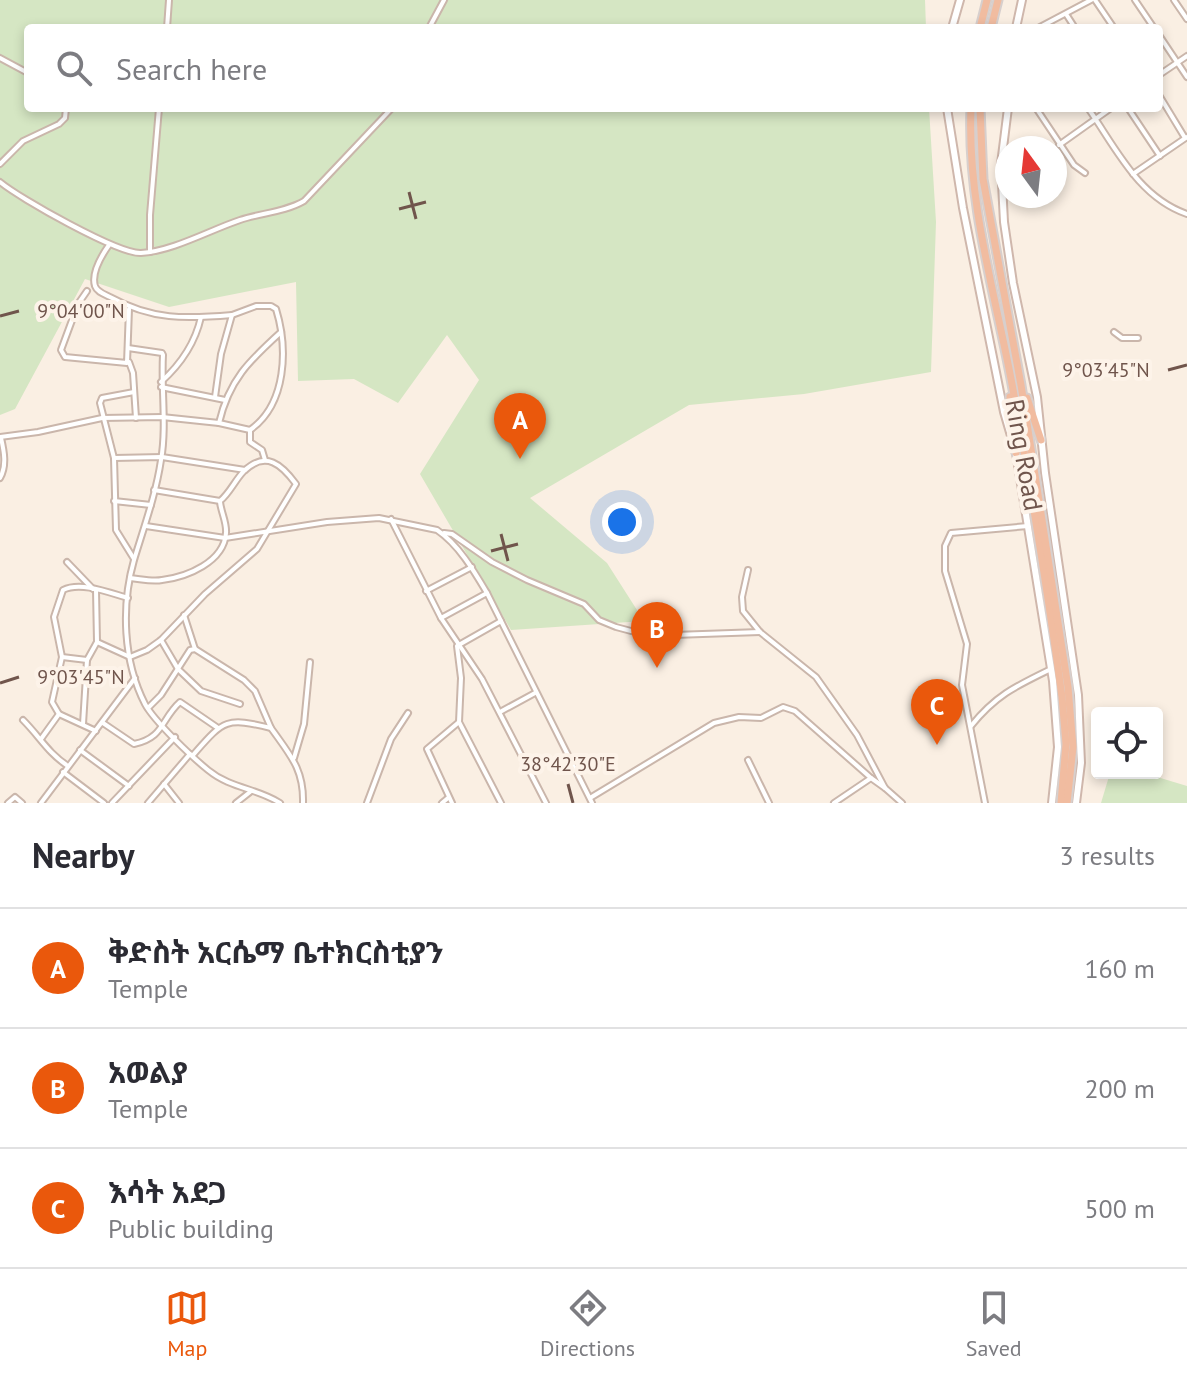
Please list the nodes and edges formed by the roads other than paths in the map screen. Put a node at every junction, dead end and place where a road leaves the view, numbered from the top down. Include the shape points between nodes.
1 (169, 0) edge
2 (444, 0) edge
3 (960, 0) edge
4 (987, 0) edge
5 (998, 0) edge
6 (1022, 0) edge
7 (1093, 0) edge
8 (1135, 0) edge
9 (1174, 0) edge
10 (1066, 14) junction
11 (1187, 19) edge
12 (167, 24) edge
13 (431, 24) edge
14 (953, 24) edge
15 (981, 24) edge
16 (992, 24) edge
17 (1017, 24) edge
18 (1046, 24) edge
19 (1072, 24) edge
20 (1111, 24) edge
21 (1151, 24) edge
22 (1163, 41) edge
23 (1187, 56) edge
24 (0, 58) edge
25 (1178, 63) junction
26 (24, 71) edge
27 (1163, 72) edge
28 (1187, 77) edge
29 (1163, 101) edge
30 (66, 112) edge
31 (159, 112) edge
32 (388, 112) edge
33 (948, 112) edge
34 (971, 112) edge
35 (980, 112) edge
36 (1008, 112) edge
37 (1038, 112) edge
38 (1091, 112) edge
39 (1106, 112) edge
40 (1131, 112) edge
41 (1096, 119) junction
42 (1053, 136) edge
43 (1186, 138) edge
44 (1067, 139) edge
45 (1067, 156) edge
46 (1160, 156) junction
47 (0, 164) edge
48 (1085, 173) dead end
49 (1133, 174) junction
50 (0, 182) edge
51 (1187, 214) edge
52 (109, 245) junction
53 (150, 252) junction
54 (87, 291) dead end
55 (129, 308) junction
56 (232, 315) junction
57 (201, 317) junction
58 (281, 332) junction
59 (1114, 332) dead end
60 (1138, 338) dead end
61 (128, 348) junction
62 (128, 361) junction
63 (161, 384) junction
64 (1012, 384) junction
65 (1021, 385) junction
66 (134, 392) junction
67 (215, 397) junction
68 (225, 400) junction
69 (162, 417) junction
70 (102, 418) junction
71 (136, 418) junction
72 (219, 423) junction
73 (250, 430) junction
74 (0, 437) edge
75 (1041, 440) junction
76 (1016, 453) junction
77 (162, 457) junction
78 (114, 458) junction
79 (265, 460) junction
80 (245, 470) junction
81 (0, 478) edge
82 (1034, 488) junction
83 (154, 490) junction
84 (114, 501) junction
85 (220, 501) junction
86 (151, 505) junction
87 (391, 519) junction
88 (146, 526) junction
89 (1028, 526) junction
90 (267, 532) junction
91 (441, 533) junction
92 (225, 538) junction
93 (134, 559) junction
94 (67, 562) dead end
95 (472, 567) junction
96 (748, 570) dead end
97 (130, 578) junction
98 (95, 590) junction
99 (426, 591) junction
100 (487, 593) junction
101 (128, 598) junction
102 (184, 615) junction
103 (441, 618) junction
104 (501, 621) junction
105 (760, 632) junction
106 (161, 640) junction
107 (97, 642) junction
108 (457, 646) junction
109 (195, 649) junction
110 (62, 657) junction
111 (130, 657) junction
112 (87, 660) junction
113 (310, 662) dead end
114 (178, 669) junction
115 (1051, 669) junction
116 (135, 678) junction
117 (535, 693) junction
118 (240, 704) dead end
119 (148, 708) junction
120 (500, 712) junction
121 (408, 713) dead end
122 (59, 714) junction
123 (23, 720) dead end
124 (459, 722) junction
125 (103, 723) junction
126 (83, 724) junction
127 (164, 725) junction
128 (971, 726) junction
129 (218, 728) junction
130 (271, 728) junction
131 (96, 731) junction
132 (175, 737) junction
133 (41, 739) junction
134 (80, 750) junction
135 (192, 755) junction
136 (294, 758) junction
137 (748, 760) dead end
138 (68, 766) junction
139 (63, 772) junction
140 (871, 778) junction
141 (164, 784) junction
142 (129, 786) junction
143 (885, 788) junction
144 (250, 791) junction
145 (896, 797) junction
146 (450, 800) edge
147 (591, 802) edge
148 (8, 803) edge
149 (22, 803) edge
150 (41, 803) edge
151 (104, 803) edge
152 (112, 803) edge
153 (148, 803) edge
154 (179, 803) edge
155 (236, 803) edge
156 (280, 803) edge
157 (303, 803) edge
158 (367, 803) edge
159 (442, 803) edge
160 (501, 803) edge
161 (546, 803) edge
162 (769, 803) edge
163 (834, 803) edge
164 (890, 803) edge
165 (902, 803) edge
166 (985, 803) edge
167 (1052, 803) edge
168 (1064, 803) edge
169 (1076, 803) edge

1 - 12 street
2 - 13 street
3 - 14 main road
4 - 15 highway
5 - 16 highway
6 - 17 main road
7 - 10 street
7 - 20 street
8 - 21 street
9 - 11 street
10 - 18 street
10 - 19 street
22 - 25 street
23 - 25 street
24 - 26 street
25 - 27 street
25 - 28 street
29 - 43 street
30 - 47 street via 59,124 23,141
31 - 53 street
32 - 53 street via 304,201
33 - 76 main road
34 - 64 highway, Ring Road via 978,214
35 - 65 highway, Ring Road via 983,179
36 - 75 main road, Ring Road via 1001,164 1004,222
37 - 42 street
38 - 41 street
39 - 41 street
40 - 46 street
41 - 44 street
41 - 49 street
43 - 46 street
45 - 48 street
46 - 49 street
49 - 51 street via 1161,201
50 - 52 street
52 - 53 street
52 - 55 street via 95,288
54 - 62 street via 74,312 63,354
55 - 57 street via 167,318
55 - 61 street
56 - 57 street
56 - 58 street via 271,306
56 - 67 street
57 - 63 street via 185,356
58 - 68 street via 243,369
58 - 73 street via 283,366 277,395
59 - 60 street via 1125,339
61 - 62 street
61 - 63 street via 162,353
62 - 66 street
63 - 67 street
63 - 69 street
64 - 76 highway
64 - 82 highway, Ring Road
65 - 75 highway
65 - 82 highway, Ring Road
66 - 70 street via 102,398
66 - 71 street
67 - 68 street
68 - 72 street
69 - 71 street
69 - 72 street
69 - 77 street
70 - 71 street
70 - 74 street
70 - 78 street
72 - 73 street
73 - 79 street via 250,442 262,450
74 - 81 street via 5,456
75 - 169 main road, Ring Road via 1080,715
76 - 89 main road
77 - 78 street
77 - 80 street
77 - 83 street
78 - 84 street
79 - 80 street
79 - 90 street via 276,462 296,484
80 - 85 street
82 - 168 highway, Ring Road via 1071,712 1072,763
83 - 85 street
83 - 86 street
84 - 86 street
84 - 93 street via 116,530
85 - 92 street
86 - 88 street
87 - 90 street via 356,518
87 - 91 street
87 - 99 street
88 - 92 street
88 - 93 street
89 - 115 main road
89 - 128 street via 951,533 945,546 945,571 967,644 962,685
90 - 92 street
90 - 102 street via 257,549
91 - 95 street
91 - 105 street via 584,604 599,620 616,627 674,635
92 - 97 street via 216,556 196,570 159,581
93 - 97 street
94 - 98 street
95 - 99 street
95 - 100 street
96 - 105 street via 742,607
97 - 101 street
98 - 101 street
98 - 107 street
98 - 110 street via 63,590 54,617
99 - 103 street
100 - 103 street
100 - 104 street
101 - 111 street
102 - 106 street
102 - 109 street
103 - 108 street
104 - 108 street
104 - 117 street
105 - 143 street via 816,677 857,735
106 - 111 street
106 - 114 street
107 - 111 street
107 - 112 street
108 - 120 street
108 - 124 street
109 - 114 street
109 - 130 street via 255,691
110 - 112 street
110 - 122 street via 52,700
111 - 116 street
112 - 126 street
113 - 136 street via 304,724
114 - 118 street via 201,691
114 - 119 street
115 - 128 street via 1006,691
115 - 167 main road via 1058,747
116 - 119 street
116 - 125 street
117 - 120 street
117 - 147 street
119 - 127 street
120 - 161 street
121 - 158 street via 391,739
122 - 126 street
122 - 133 street
123 - 133 street
124 - 146 street via 427,749
124 - 160 street
125 - 127 street via 134,744 155,736
125 - 131 street
126 - 131 street
127 - 129 street via 180,702
127 - 132 street
128 - 166 street
129 - 130 street via 239,720
129 - 135 street
130 - 136 street
131 - 134 street
132 - 135 street
132 - 142 street
133 - 138 street via 51,755
134 - 138 street
134 - 142 street
135 - 141 street
135 - 144 street via 226,783
136 - 157 street via 303,780
137 - 162 street
138 - 139 street
139 - 150 street
139 - 151 street
140 - 143 street
140 - 147 street via 795,711 783,707 761,718 714,723
140 - 163 street
141 - 153 street
141 - 154 street
142 - 152 street
143 - 145 street
144 - 155 street
144 - 156 street
145 - 164 street
145 - 165 street
146 - 159 street
148 - 149 street via 15,797

